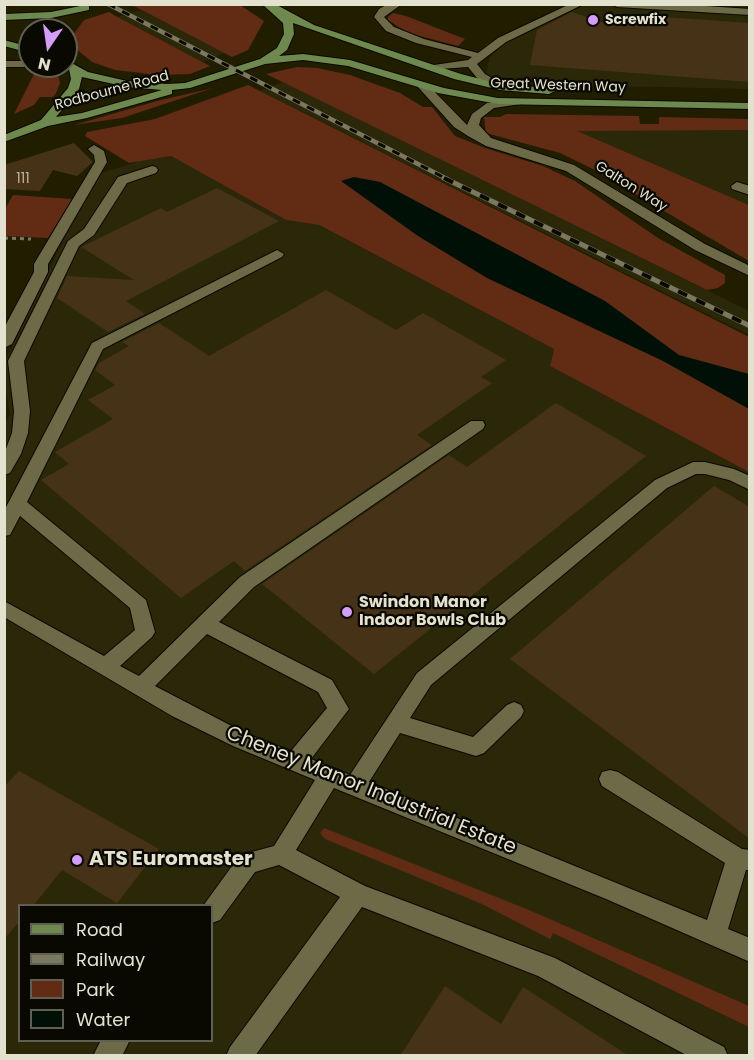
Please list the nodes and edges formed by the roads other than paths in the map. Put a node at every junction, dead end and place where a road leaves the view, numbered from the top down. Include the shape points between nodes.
1 (267, 4) edge
2 (397, 4) edge
3 (617, 4) edge
4 (577, 5) edge
5 (89, 6) edge
6 (279, 12) junction
7 (750, 12) edge
8 (4, 17) edge
9 (73, 18) edge
10 (475, 59) junction
11 (264, 61) junction
12 (430, 68) junction
13 (78, 69) edge
14 (76, 78) edge
15 (186, 86) junction
16 (422, 86) junction
17 (500, 87) junction
18 (750, 95) edge
19 (517, 102) junction
20 (750, 106) edge
21 (45, 123) junction
22 (4, 140) edge
23 (490, 142) junction
24 (94, 149) dead end
25 (152, 170) dead end
26 (277, 254) dead end
27 (750, 272) edge
28 (4, 344) edge
29 (477, 425) dead end
30 (4, 469) edge
31 (750, 484) edge
32 (18, 504) junction
33 (4, 530) edge
34 (4, 608) edge
35 (205, 624) junction
36 (105, 667) junction
37 (140, 688) junction
38 (514, 711) dead end
39 (395, 723) junction
40 (295, 762) junction
41 (330, 776) junction
42 (610, 778) dead end
43 (355, 786) junction
44 (281, 854) junction
45 (744, 860) edge
46 (357, 894) junction
47 (213, 911) edge
48 (715, 933) junction
49 (750, 950) edge
50 (116, 1042) edge
51 (106, 1056) edge
52 (239, 1056) edge
53 (714, 1056) edge

1 - 6 main road, Great Western Way
2 - 10 street via 379,17 390,29
3 - 7 street
4 - 10 street via 502,40
5 - 8 main road via 44,15
5 - 9 main road
6 - 11 main road via 288,23 288,39 282,50
6 - 12 main road, Great Western Way via 310,27
10 - 12 street
10 - 17 street via 481,76
11 - 15 main road, Rodbourne Road
11 - 16 main road, Great Western Way via 327,59
12 - 17 main road, Great Western Way
13 - 15 main road via 115,82
14 - 21 main road, Rodbourne Road via 60,108
15 - 21 main road, Rodbourne Road via 107,110
16 - 19 main road, Great Western Way
16 - 23 street, Galton Way via 458,124
17 - 18 main road, Great Western Way via 556,92
19 - 20 main road, Great Western Way
19 - 23 street via 491,105 476,116 473,125
21 - 22 main road, Rodbourne Road
23 - 27 street, Galton Way via 570,168 700,247
24 - 28 street via 101,162 41,264 41,272
25 - 30 street via 122,180 89,232 73,244 16,361 22,411 20,433 14,454
26 - 32 street via 97,346
29 - 35 street via 247,582
31 - 39 street via 734,475 693,468 661,484 424,679
32 - 33 street
32 - 36 street via 139,605 145,632
34 - 36 street, Cheney Manor Industrial Estate
35 - 37 street
35 - 40 street via 325,686 339,710
36 - 37 street, Cheney Manor Industrial Estate
37 - 40 street, Cheney Manor Industrial Estate via 240,740
38 - 39 street via 476,747
39 - 43 street
40 - 41 street, Cheney Manor Industrial Estate
41 - 43 street, Cheney Manor Industrial Estate
41 - 44 street
42 - 45 street
43 - 48 street, Cheney Manor Industrial Estate
44 - 46 street
44 - 47 street via 248,863
45 - 48 street
46 - 52 street
46 - 53 street via 546,967
48 - 49 street, Cheney Manor Industrial Estate
50 - 51 street

